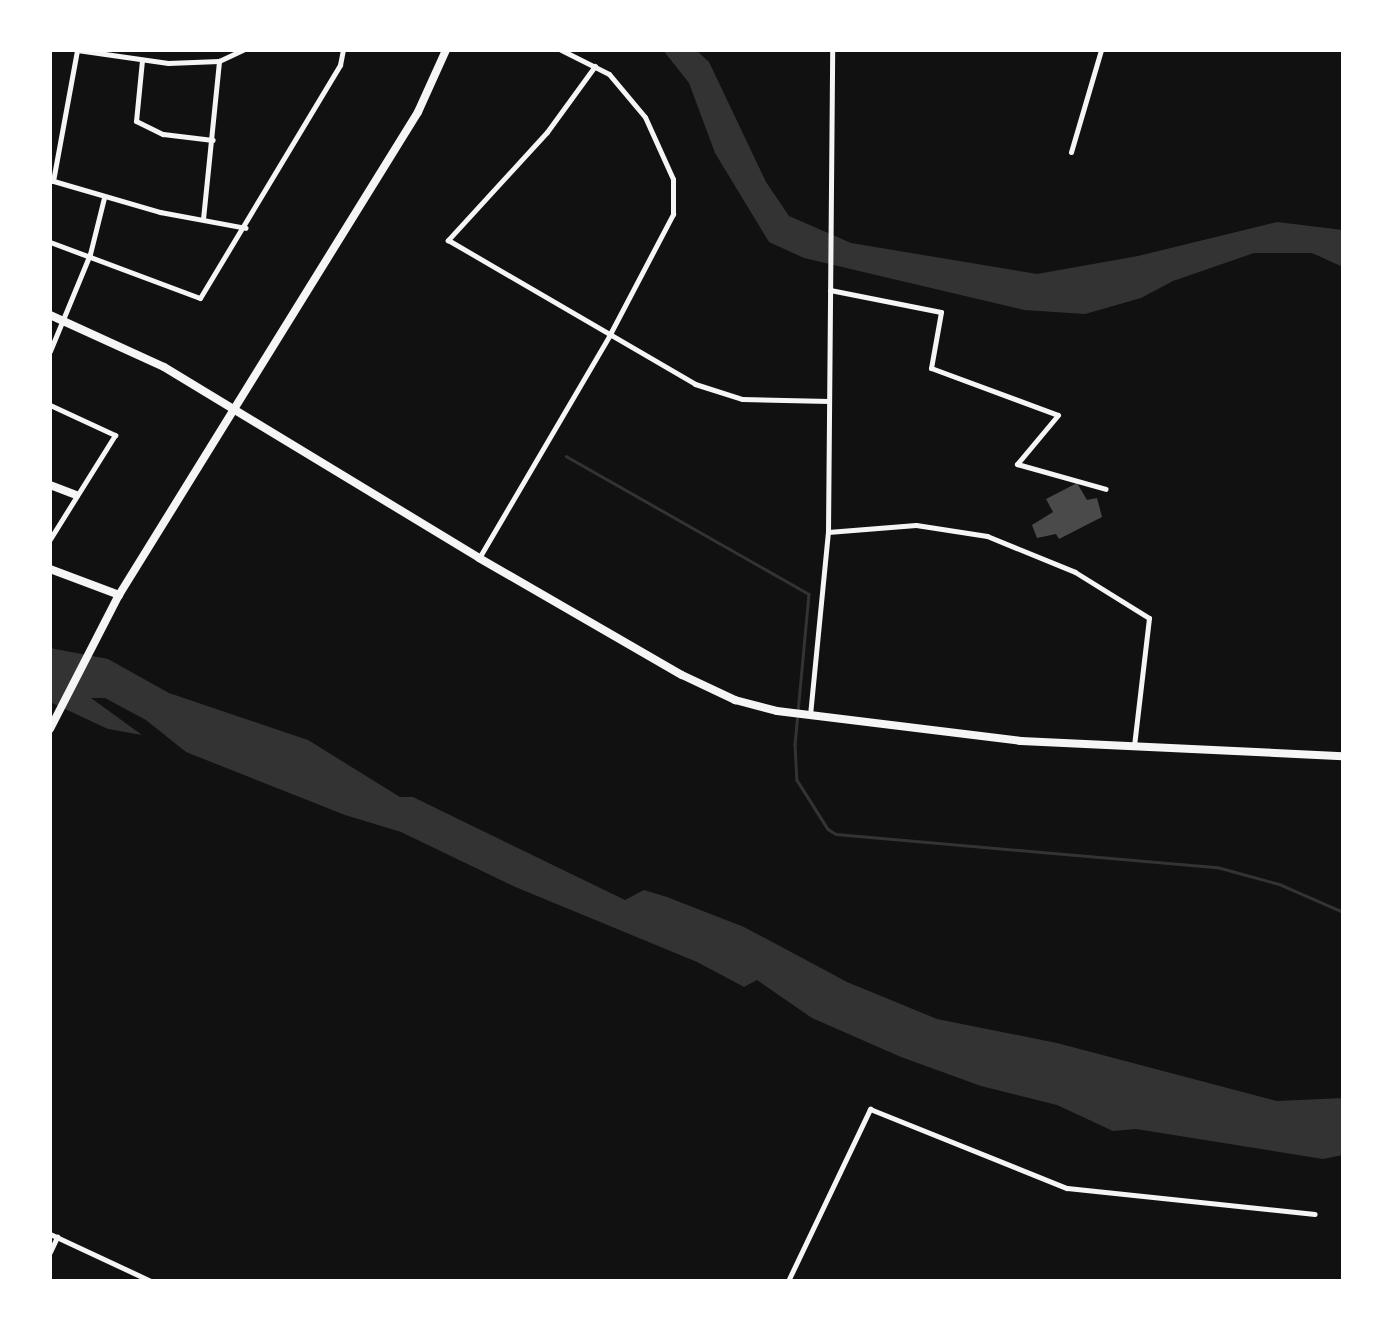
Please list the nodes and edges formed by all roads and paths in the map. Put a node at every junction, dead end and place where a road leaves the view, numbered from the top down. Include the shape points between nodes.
1 (77, 50) edge
2 (243, 50) edge
3 (344, 50) edge
4 (446, 50) edge
5 (561, 50) edge
6 (832, 50) edge
7 (1101, 50) edge
8 (126, 53) edge
9 (142, 59) junction
10 (219, 61) junction
11 (595, 66) junction
12 (213, 140) junction
13 (1072, 152) dead end
14 (51, 181) edge
15 (104, 197) junction
16 (203, 219) junction
17 (246, 228) junction
18 (50, 242) edge
19 (90, 254) junction
20 (830, 290) junction
21 (50, 315) edge
22 (62, 320) junction
23 (610, 336) junction
24 (50, 351) edge
25 (829, 401) junction
26 (50, 404) edge
27 (232, 408) junction
28 (50, 485) edge
29 (1106, 489) dead end
30 (76, 495) junction
31 (828, 532) junction
32 (50, 539) edge
33 (479, 558) junction
34 (50, 569) edge
35 (117, 599) junction
36 (810, 716) junction
37 (50, 729) edge
38 (1134, 748) junction
39 (1343, 756) edge
40 (1315, 1214) dead end
41 (54, 1236) edge
42 (50, 1252) edge
43 (151, 1281) edge
44 (788, 1281) edge

1 - 8 street
1 - 14 street
2 - 10 street
3 - 17 street
4 - 27 street via 418,112
5 - 11 street
6 - 20 street
7 - 13 street
8 - 9 street
9 - 10 street
9 - 12 street via 136,121 163,134
10 - 12 street
11 - 23 street via 624,88 645,117 674,190 664,237
11 - 23 street via 547,132 448,240
12 - 16 street
14 - 15 street
15 - 16 street
15 - 19 street
16 - 17 street
17 - 19 street via 200,298
18 - 19 street
19 - 22 street
20 - 25 street
20 - 29 street via 941,312 931,368 1058,415 1017,464
21 - 22 street
22 - 24 street
22 - 27 street via 164,366
23 - 25 street via 695,384 742,398
23 - 33 street
25 - 31 street
26 - 30 street via 114,435
27 - 33 street
27 - 35 street
28 - 30 street
30 - 32 street
31 - 36 street
31 - 38 street via 916,525 988,536 1075,572 1149,618
33 - 36 street via 682,675 736,700
34 - 35 street
35 - 37 street
36 - 38 street
38 - 39 street
40 - 44 street via 1067,1188 870,1109
41 - 42 street
41 - 43 street

